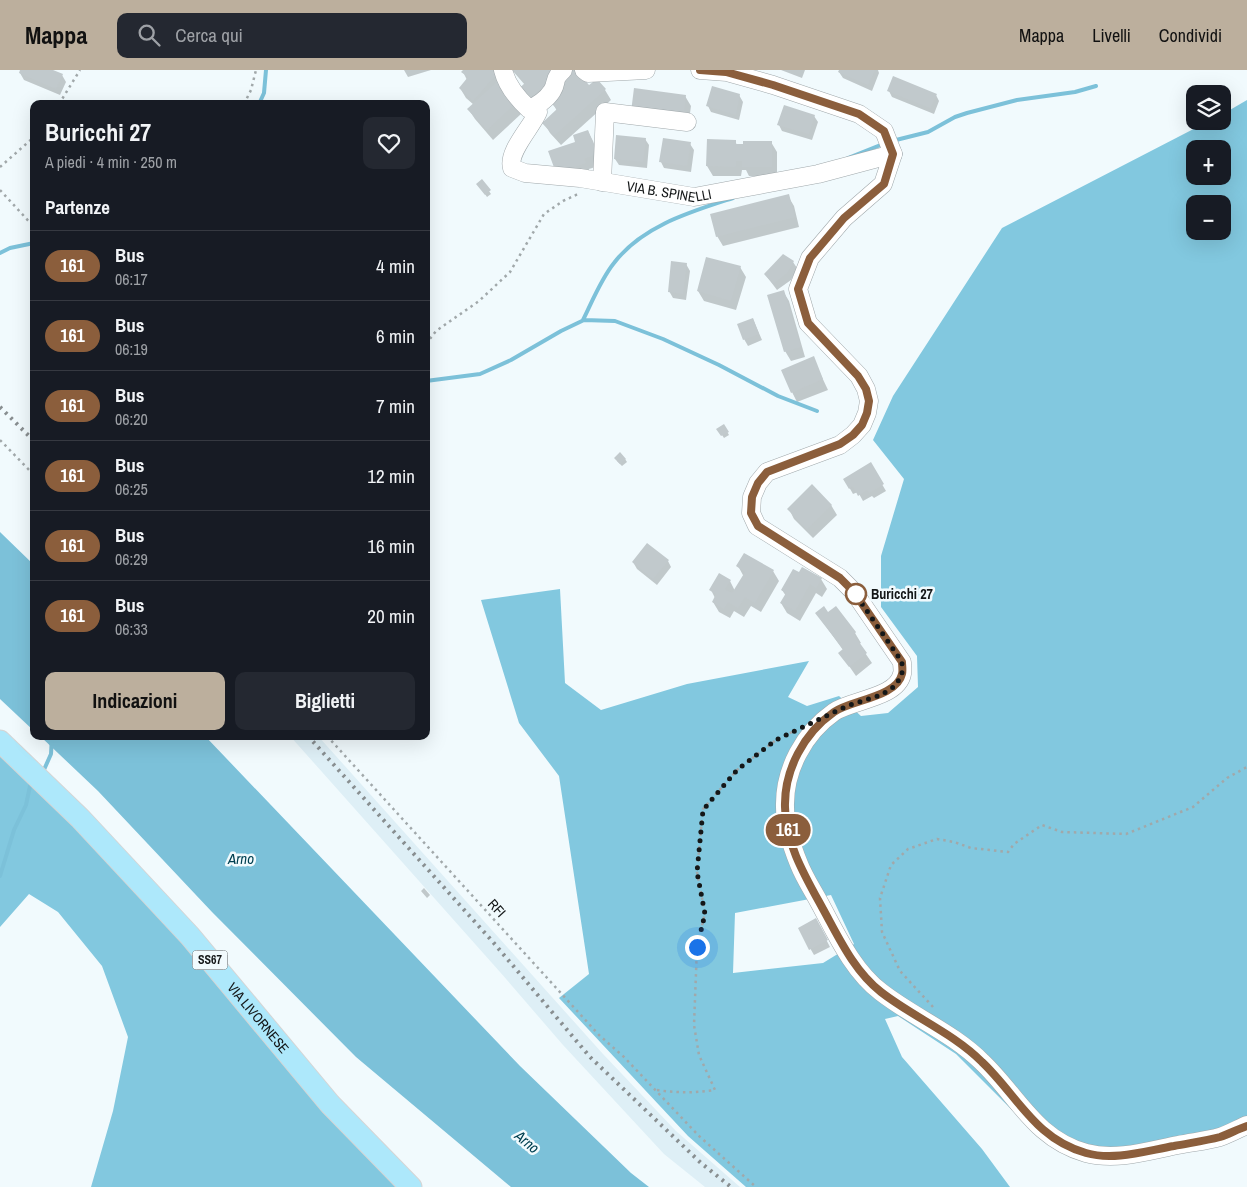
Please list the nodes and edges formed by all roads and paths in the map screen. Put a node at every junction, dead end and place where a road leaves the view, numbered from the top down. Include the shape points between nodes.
1 (256, 70) edge
2 (503, 70) edge
3 (563, 70) edge
4 (584, 70) edge
5 (646, 70) edge
6 (700, 70) edge
7 (78, 71) edge
8 (61, 100) edge
9 (246, 100) edge
10 (536, 107) junction
11 (687, 122) dead end
12 (30, 141) edge
13 (893, 154) junction
14 (0, 167) edge
15 (602, 182) junction
16 (0, 190) edge
17 (578, 194) dead end
18 (30, 223) edge
19 (430, 339) edge
20 (0, 440) edge
21 (30, 471) edge
22 (793, 732) dead end
23 (331, 740) edge
24 (0, 742) edge
25 (1247, 767) edge
26 (936, 1010) dead end
27 (655, 1090) junction
28 (1247, 1126) edge
29 (411, 1187) edge
30 (756, 1187) edge

1 - 9 path
2 - 10 street via 508,85 519,100 529,109
3 - 10 street via 555,77 552,90
4 - 5 street via 588,73
6 - 13 street via 726,72 764,82 859,114 884,131
7 - 8 path
10 - 15 street, VIA B. SPINELLI via 538,112 534,122 510,162 512,168 525,173
11 - 15 street via 605,112
12 - 14 path
13 - 15 street, VIA B. SPINELLI via 818,174 694,197
13 - 28 street via 884,184 844,218 810,258 798,289 808,323 858,376 866,389 869,401 862,425 840,444 767,472 752,497 751,513 758,526 840,578 854,592 902,662 902,675 895,686 881,695 835,712 816,728 800,749 792,767 785,807 799,865 846,951 879,991 954,1039 982,1062 1043,1131 1059,1141 1086,1153 1114,1156 1220,1137
16 - 18 path
17 - 19 path via 544,214 510,272
20 - 21 path
22 - 27 path via 776,740 737,770 703,810 697,872 705,914 697,947 694,1025 699,1056 715,1090 696,1093
23 - 27 path, RFI via 600,1035
24 - 29 main road, VIA LIVORNESE / SS67 via 80,818 177,921 330,1104
25 - 26 path via 1227,778 1193,807 1126,834 1062,832 1042,825 1014,844 1008,852 971,848 937,839 908,848 891,865 880,898 882,932 900,971
27 - 30 path, RFI via 699,1136

